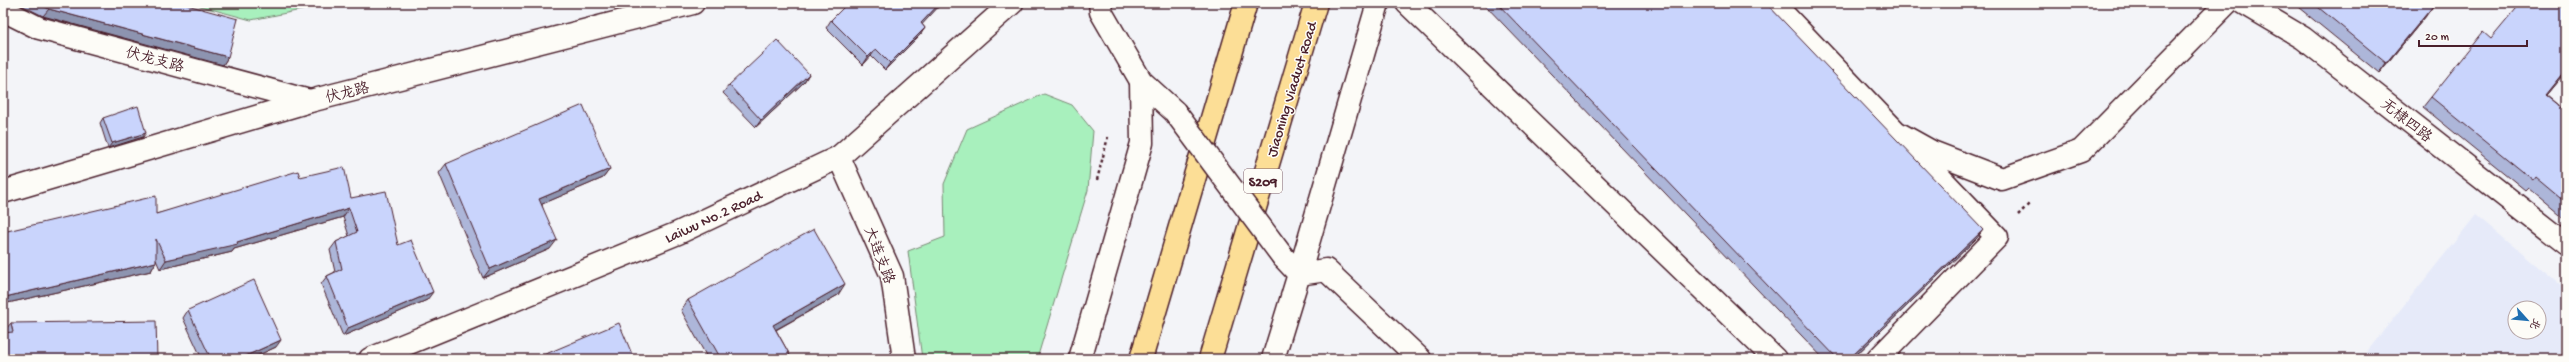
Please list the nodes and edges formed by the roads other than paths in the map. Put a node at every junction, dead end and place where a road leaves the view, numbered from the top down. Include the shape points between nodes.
1 (693, 3) edge
2 (1012, 3) edge
3 (1100, 3) edge
4 (1246, 3) edge
5 (1316, 3) edge
6 (1378, 3) edge
7 (1408, 3) edge
8 (1773, 3) edge
9 (2227, 3) edge
10 (2244, 3) edge
11 (3, 10) edge
12 (1141, 81) junction
13 (310, 101) junction
14 (1896, 132) junction
15 (839, 157) junction
16 (3, 192) edge
17 (2566, 244) edge
18 (1298, 274) junction
19 (370, 359) edge
20 (904, 359) edge
21 (1080, 359) edge
22 (1142, 359) edge
23 (1210, 359) edge
24 (1273, 359) edge
25 (1420, 359) edge
26 (1775, 359) edge
27 (1878, 359) edge

1 - 13 street, 伏龙路
2 - 15 street, Laiwu No.2 Road
3 - 12 street via 1101,12
4 - 22 highway
5 - 23 highway, Jiaoning Viaduct Road / S209
6 - 18 street
7 - 26 street
8 - 14 street
9 - 14 street via 2081,151 2002,179 1932,152
10 - 17 street, 无棣四路 via 2303,38
11 - 13 street, 伏龙支路 via 39,28
12 - 18 street, bridge via 1175,112
12 - 21 street via 1142,144
13 - 16 street, 伏龙路
14 - 27 street via 1997,237
15 - 19 street, Laiwu No.2 Road via 678,233
15 - 20 street, 大连支路 via 892,276
18 - 24 street
18 - 25 street via 1326,270

